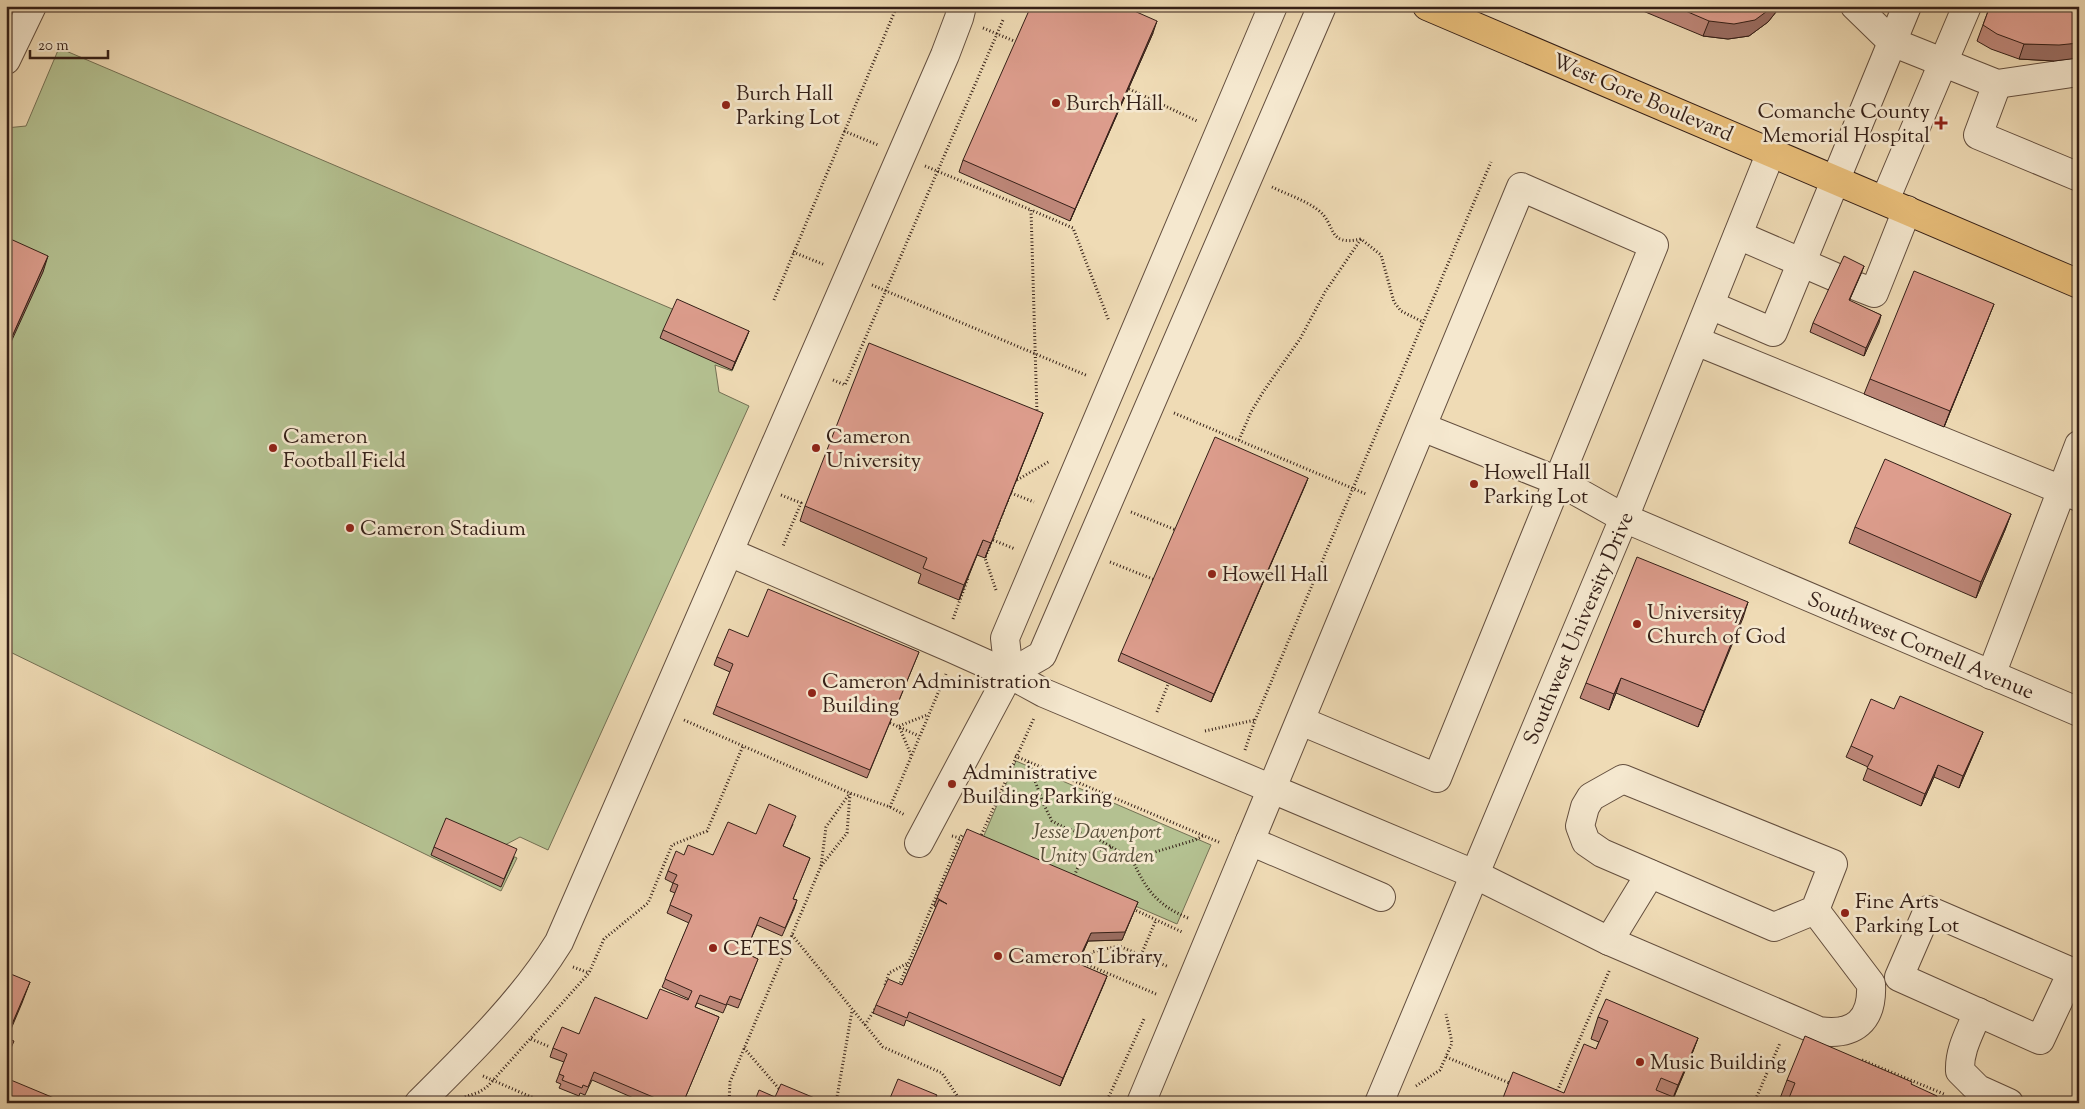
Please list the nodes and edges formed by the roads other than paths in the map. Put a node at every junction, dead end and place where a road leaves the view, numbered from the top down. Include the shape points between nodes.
1 (32, 6) edge
2 (962, 6) edge
3 (1274, 6) edge
4 (1322, 6) edge
5 (1427, 6) edge
6 (1855, 6) edge
7 (1907, 6) edge
8 (1967, 6) edge
9 (1892, 42) junction
10 (6, 60) edge
11 (1944, 62) junction
12 (2079, 72) edge
13 (1997, 84) junction
14 (1771, 152) junction
15 (2079, 178) edge
16 (1836, 180) junction
17 (1896, 205) junction
18 (1738, 235) junction
19 (1802, 263) junction
20 (2079, 284) edge
21 (1710, 306) junction
22 (1696, 341) junction
23 (1422, 426) junction
24 (2079, 445) edge
25 (1558, 481) junction
26 (2071, 494) edge
27 (1624, 518) junction
28 (729, 552) junction
29 (1009, 674) junction
30 (1991, 675) junction
31 (2079, 712) edge
32 (1301, 721) junction
33 (1272, 790) junction
34 (1250, 841) junction
35 (919, 843) dead end
36 (1474, 874) junction
37 (1650, 874) junction
38 (1382, 897) dead end
39 (1815, 910) junction
40 (1611, 953) junction
41 (1978, 1012) junction
42 (1999, 1101) edge
43 (419, 1103) edge
44 (1141, 1103) edge
45 (1379, 1103) edge

1 - 10 street
2 - 28 street via 960,18
3 - 29 street via 1005,638
4 - 29 street via 1042,655
5 - 14 main road, West Gore Boulevard
6 - 9 street
7 - 9 street
8 - 11 street
9 - 11 street
9 - 16 street
11 - 13 street
11 - 17 street
12 - 13 street
13 - 15 street via 1978,134
14 - 16 main road, West Gore Boulevard
14 - 18 street, Southwest University Drive
16 - 17 main road, West Gore Boulevard
16 - 19 street
17 - 19 street via 1874,292
17 - 20 main road, West Gore Boulevard
18 - 19 street
18 - 21 street, Southwest University Drive
19 - 21 street via 1773,332
21 - 22 street, Southwest University Drive
22 - 26 street
22 - 27 street, Southwest University Drive
23 - 25 street, Southwest Cornell Avenue
23 - 25 street via 1521,187 1654,245
23 - 32 street
24 - 26 street
25 - 27 street, Southwest Cornell Avenue
25 - 32 street via 1437,778
26 - 30 street
27 - 30 street, Southwest Cornell Avenue
27 - 36 street, Southwest University Drive
28 - 29 street
28 - 43 street via 559,942 530,983
29 - 33 street via 1044,693
29 - 35 street
30 - 31 street, Southwest Cornell Avenue
32 - 33 street
33 - 34 street
33 - 36 street
34 - 38 street
34 - 44 street
36 - 40 street
36 - 45 street, Southwest University Drive
37 - 39 street via 1774,928
37 - 39 street via 1602,853 1586,842 1580,826 1591,797 1622,779 1833,864
37 - 40 street
39 - 40 street via 1871,984 1872,998 1867,1012 1857,1025 1845,1031 1819,1030
41 - 41 street via 2040,1040 2072,972 1928,910 1899,977
41 - 42 street via 1963,1048 1960,1071 1978,1089

